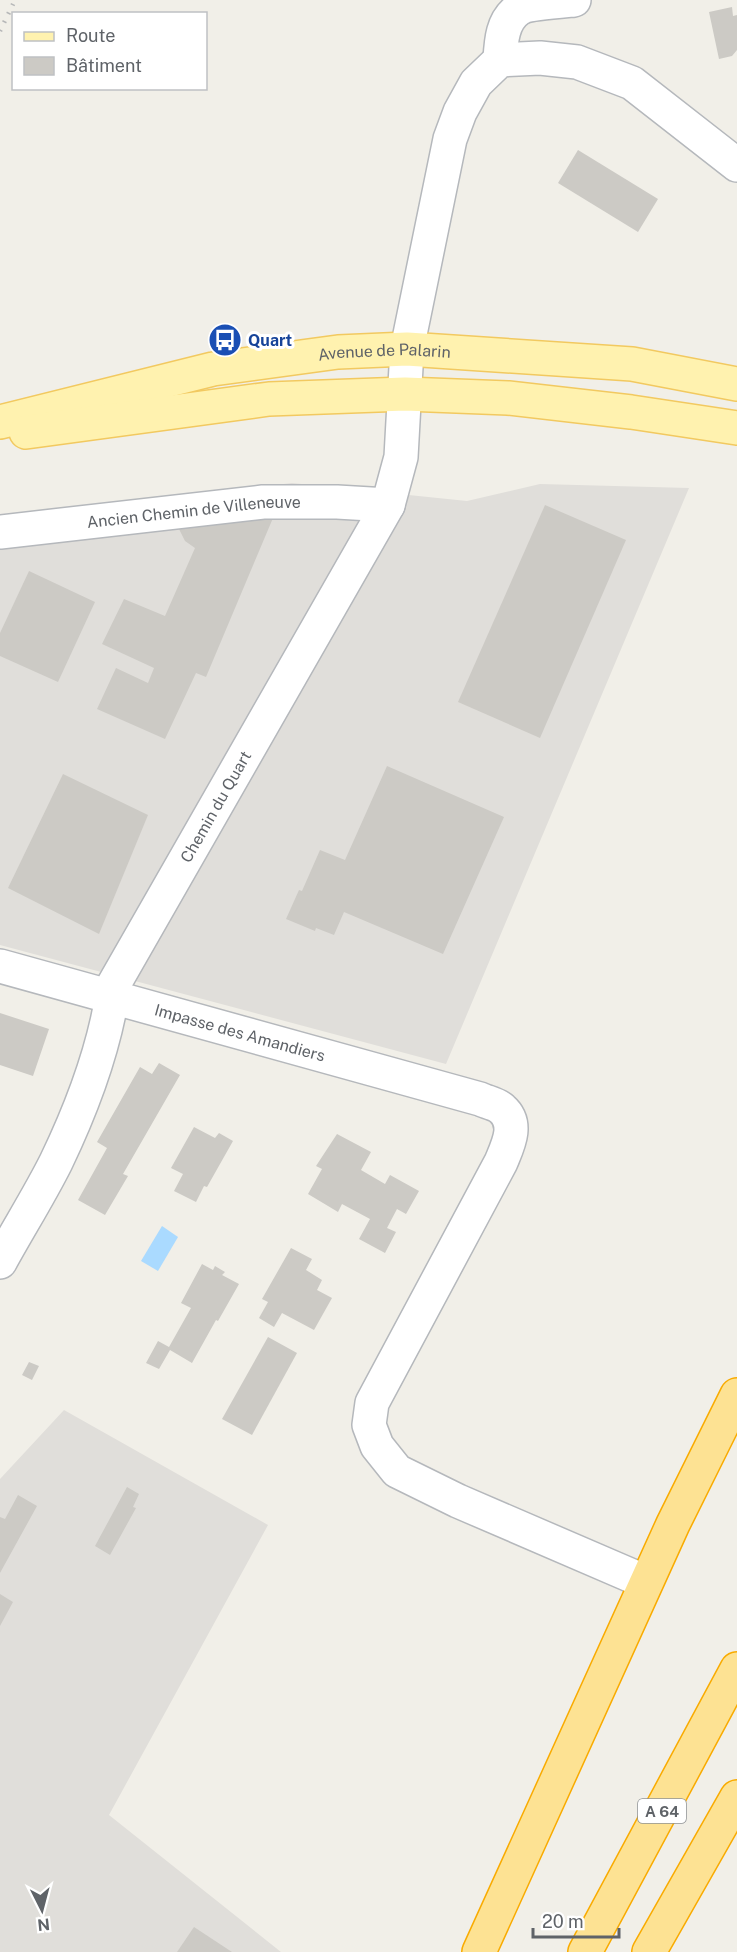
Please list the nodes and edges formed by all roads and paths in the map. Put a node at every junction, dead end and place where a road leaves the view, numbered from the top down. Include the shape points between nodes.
1 (574, 0) edge
2 (500, 60) junction
3 (737, 165) edge
4 (407, 349) junction
5 (737, 384) edge
6 (405, 394) junction
7 (0, 422) edge
8 (737, 428) edge
9 (0, 435) edge
10 (388, 505) junction
11 (0, 532) edge
12 (0, 966) edge
13 (112, 998) junction
14 (0, 1262) edge
15 (737, 1395) edge
16 (646, 1582) junction
17 (737, 1669) edge
18 (737, 1797) edge
19 (479, 1952) edge
20 (585, 1952) edge
21 (649, 1952) edge

1 - 2 street via 520,8 509,19 501,37
2 - 3 street via 540,58 578,63 632,83
2 - 4 street, Chemin du Quart via 476,83 450,139
4 - 5 main road, Avenue de Palarin via 632,364
4 - 6 street, Chemin du Quart
4 - 7 main road, Avenue de Palarin via 338,352 213,369
6 - 8 main road via 508,399
6 - 9 main road via 270,399
6 - 10 street, Chemin du Quart via 401,457
10 - 11 street, Ancien Chemin de Villeneuve via 263,502
10 - 13 street, Chemin du Quart via 114,984
12 - 13 street, Impasse des Amandiers
13 - 14 street, Chemin du Quart via 86,1087 56,1161
13 - 16 street, Impasse des Amandiers via 501,1108 510,1122 511,1138 372,1403 369,1425 377,1446 397,1471
15 - 16 highway
16 - 19 highway
17 - 20 highway, A 64
18 - 21 highway

